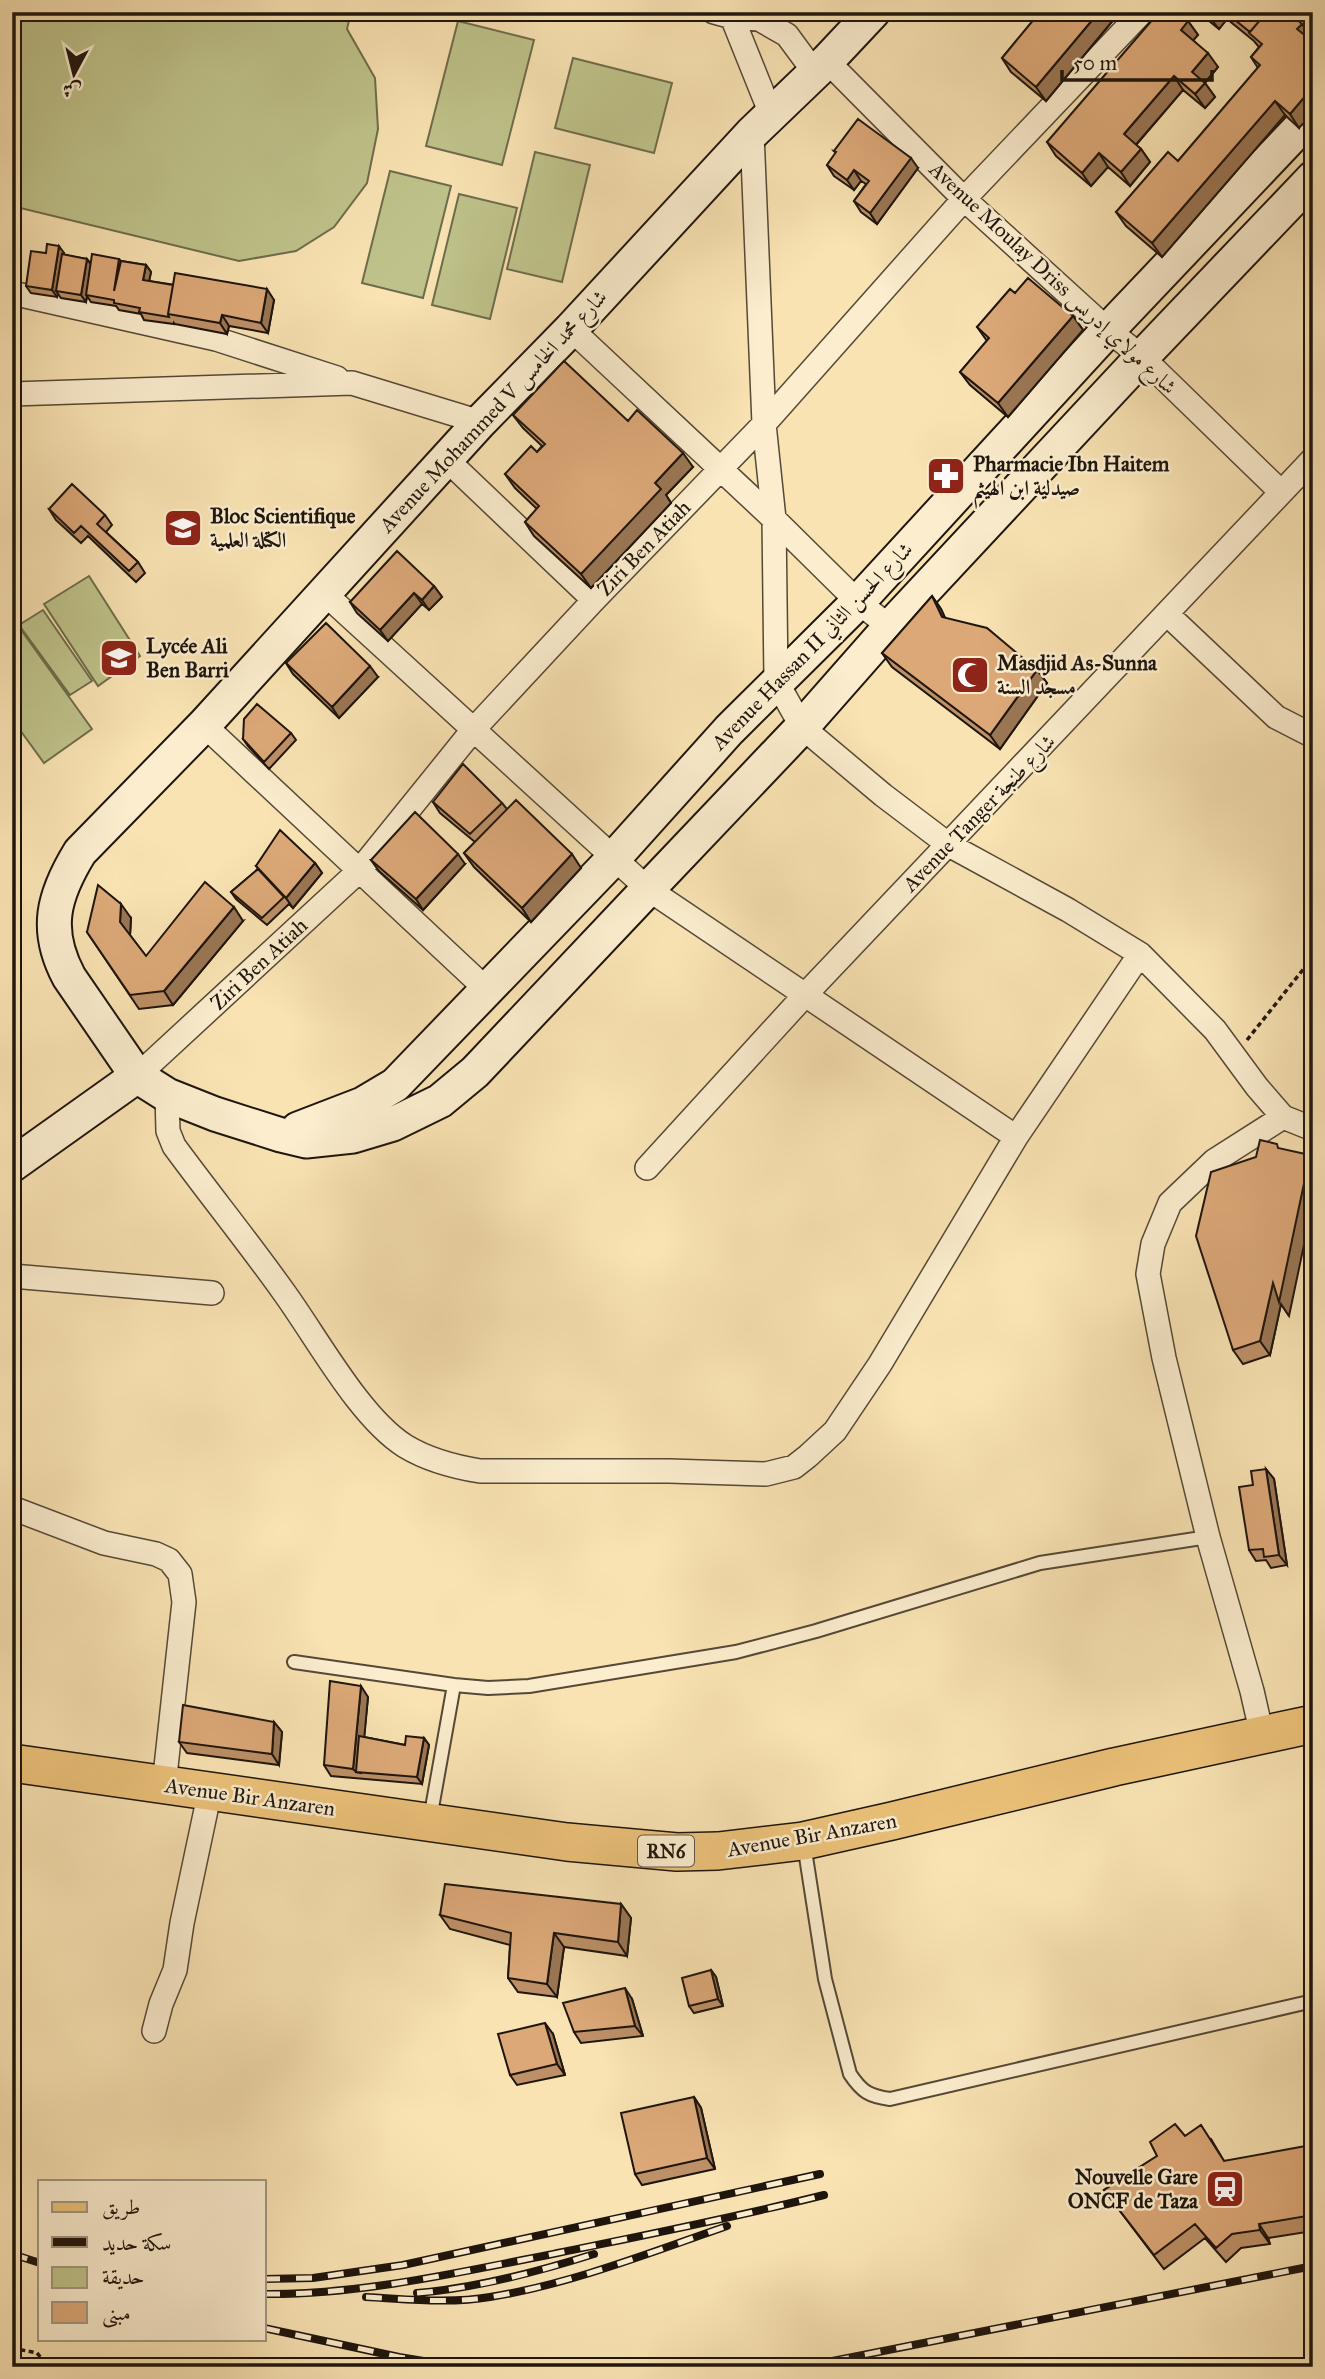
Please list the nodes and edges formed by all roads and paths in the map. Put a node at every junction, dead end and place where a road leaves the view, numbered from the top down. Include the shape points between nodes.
1 (873, 12) edge
2 (1143, 12) edge
3 (723, 15) edge
4 (821, 67) junction
5 (1313, 114) edge
6 (761, 123) junction
7 (1313, 178) edge
8 (964, 199) junction
9 (12, 293) edge
10 (570, 329) junction
11 (1108, 330) junction
12 (1142, 357) junction
13 (352, 383) junction
14 (12, 394) edge
15 (480, 422) junction
16 (764, 424) junction
17 (446, 459) junction
18 (1313, 459) edge
19 (719, 471) junction
20 (1281, 492) junction
21 (774, 519) junction
22 (323, 592) junction
23 (594, 600) junction
24 (858, 602) junction
25 (1167, 614) junction
26 (890, 627) junction
27 (776, 681) junction
28 (204, 725) junction
29 (802, 727) junction
30 (473, 730) junction
31 (1313, 736) edge
32 (948, 845) junction
33 (614, 858) junction
34 (360, 870) junction
35 (649, 889) junction
36 (1140, 954) junction
37 (1313, 957) edge
38 (486, 989) junction
39 (805, 995) junction
40 (1235, 1056) junction
41 (137, 1076) junction
42 (167, 1095) junction
43 (1283, 1117) junction
44 (1313, 1129) edge
45 (281, 1135) junction
46 (1016, 1137) junction
47 (12, 1166) edge
48 (647, 1168) dead end
49 (12, 1276) edge
50 (212, 1293) dead end
51 (12, 1508) edge
52 (1208, 1537) junction
53 (294, 1662) dead end
54 (454, 1685) junction
55 (1313, 1724) edge
56 (1262, 1735) junction
57 (12, 1763) edge
58 (164, 1785) junction
59 (210, 1791) junction
60 (429, 1822) junction
61 (803, 1841) junction
62 (1313, 2001) edge
63 (154, 2031) dead end
64 (12, 2348) edge
65 (49, 2367) edge

1 - 4 street, Avenue Mohammed V شارع محمد الخامس
2 - 8 street, Ziri Ben Atiah
3 - 4 street, Avenue Moulay Driss شارع مولاي إدريس via 759,19 787,35
3 - 6 street
4 - 6 street, Avenue Mohammed V شارع محمد الخامس
4 - 8 street, Avenue Moulay Driss شارع مولاي إدريس
5 - 11 street, Avenue Hassan II شارع الحسن الثاني
6 - 10 street, Avenue Mohammed V شارع محمد الخامس
6 - 16 street
7 - 12 street, Avenue Hassan II شارع الحسن الثاني
8 - 11 street, Avenue Moulay Driss شارع مولاي إدريس
8 - 16 street, Ziri Ben Atiah
9 - 13 street via 216,339
10 - 15 street, Avenue Mohammed V شارع محمد الخامس
10 - 19 street
11 - 12 street, Avenue Moulay Driss شارع مولاي إدريس
11 - 24 street, Avenue Hassan II شارع الحسن الثاني
12 - 20 street, Avenue Moulay Driss شارع مولاي إدريس
12 - 26 street, Avenue Hassan II شارع الحسن الثاني
13 - 14 street
13 - 15 street
15 - 17 street, Avenue Mohammed V شارع محمد الخامس
16 - 19 street, Ziri Ben Atiah
16 - 21 street
17 - 22 street, Avenue Mohammed V شارع محمد الخامس
17 - 23 street
18 - 20 street, Avenue Tanger شارع طنجة
19 - 21 street
19 - 23 street, Ziri Ben Atiah
20 - 25 street, Avenue Tanger شارع طنجة
21 - 24 street
21 - 27 street
22 - 28 street, Avenue Mohammed V شارع محمد الخامس
22 - 30 street
23 - 30 street, Ziri Ben Atiah
24 - 26 street
24 - 27 street, Avenue Hassan II شارع الحسن الثاني
25 - 31 street via 1276,717
25 - 32 street, Avenue Tanger شارع طنجة
26 - 29 street, Avenue Hassan II شارع الحسن الثاني
27 - 29 street
27 - 33 street, Avenue Hassan II شارع الحسن الثاني
28 - 34 street
28 - 41 street, Avenue Mohammed V شارع محمد الخامس via 80,852 65,876 55,906 53,934 60,961
29 - 32 street
29 - 35 street, Avenue Hassan II شارع الحسن الثاني
30 - 33 street
30 - 34 street, Ziri Ben Atiah
32 - 36 street
32 - 39 street, Avenue Tanger شارع طنجة
33 - 35 street
33 - 38 street, Avenue Hassan II شارع الحسن الثاني
34 - 38 street
34 - 41 street, Ziri Ben Atiah
35 - 39 street
35 - 45 street, Avenue Hassan II شارع الحسن الثاني via 475,1072 440,1101 393,1125 353,1136 306,1141
36 - 40 street via 1202,1015
36 - 46 street
37 - 40 path
38 - 45 street, Avenue Hassan II شارع الحسن الثاني via 395,1086 342,1114
39 - 46 street
39 - 48 street, Avenue Tanger شارع طنجة
40 - 43 street
41 - 42 street, Avenue Hassan II شارع الحسن الثاني
41 - 47 street
42 - 45 street, Avenue Hassan II شارع الحسن الثاني
42 - 46 street via 168,1131 174,1146 374,1418 404,1445 454,1467 480,1471 766,1474 794,1467 835,1431
43 - 44 street
43 - 52 street via 1214,1161 1179,1194 1153,1244 1149,1273 1164,1358
49 - 50 street
51 - 58 street via 104,1543 156,1554 169,1560 180,1574 184,1602
52 - 54 lane via 1041,1563 736,1652 529,1686
52 - 56 street
53 - 54 lane
54 - 60 lane
55 - 56 main road, Avenue Bir Anzaren / RN6
56 - 61 main road, Avenue Bir Anzaren / RN6
57 - 58 main road, Avenue Bir Anzaren / RN6
58 - 59 main road, Avenue Bir Anzaren / RN6
59 - 60 main road, Avenue Bir Anzaren / RN6
59 - 63 street via 175,1970
60 - 61 main road, Avenue Bir Anzaren / RN6 via 677,1852
61 - 62 lane via 825,1979 850,2074 872,2096 890,2099
64 - 65 path via 37,2353

